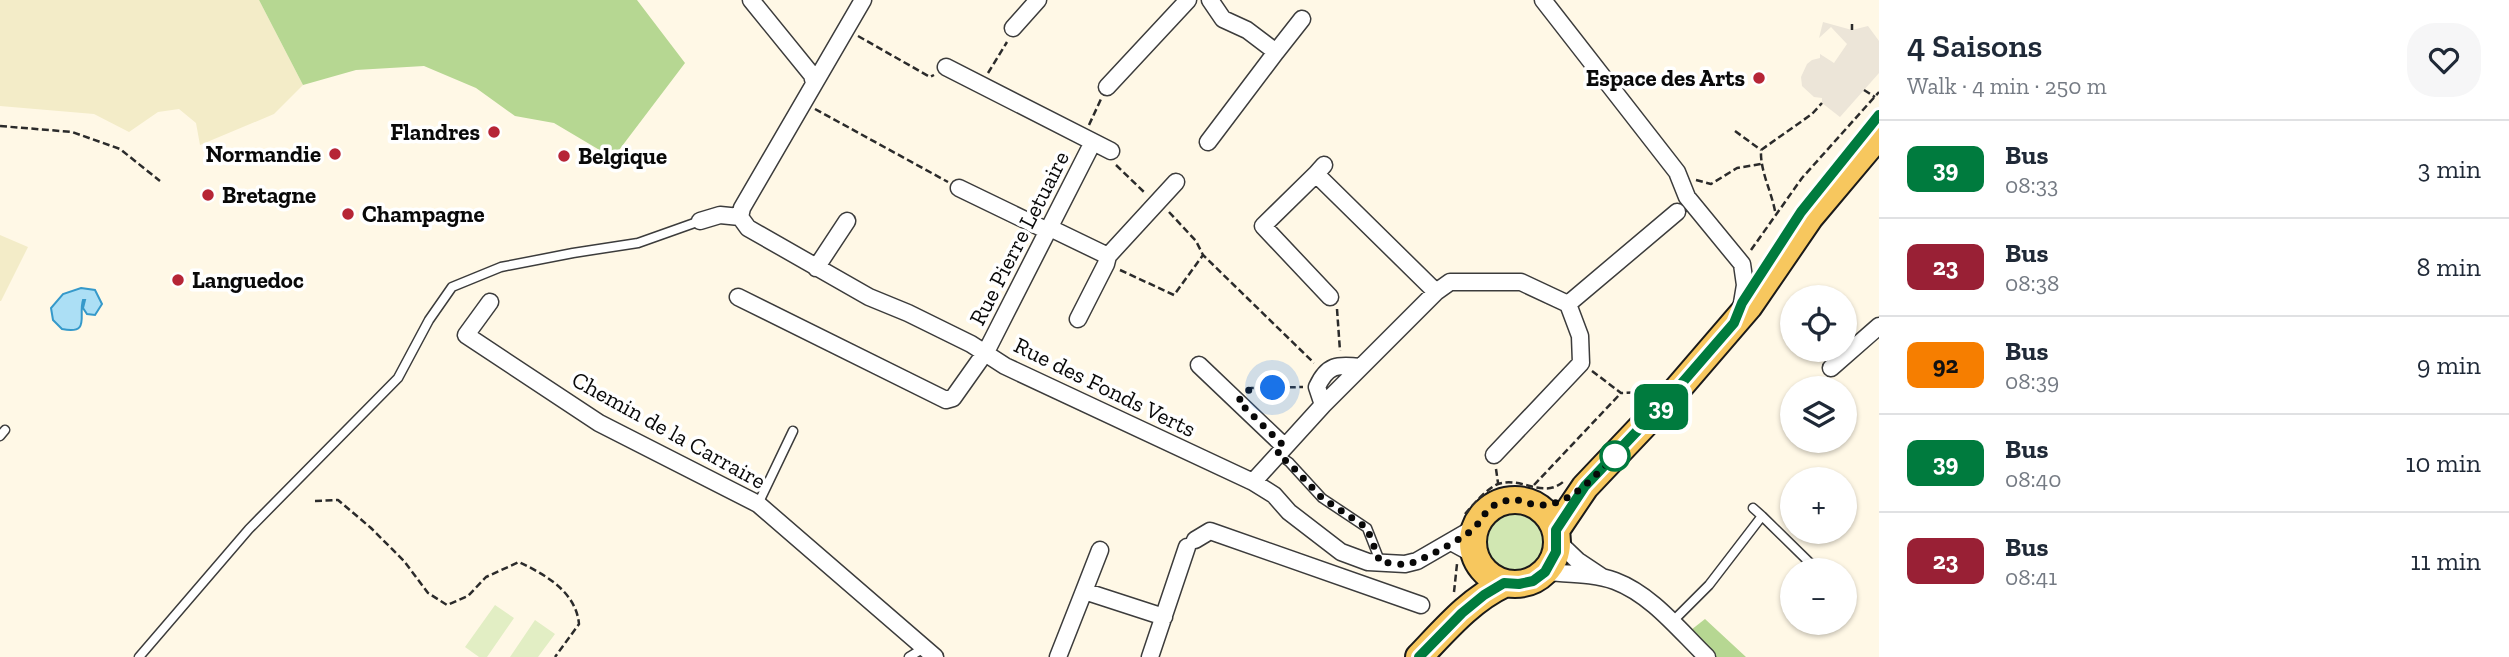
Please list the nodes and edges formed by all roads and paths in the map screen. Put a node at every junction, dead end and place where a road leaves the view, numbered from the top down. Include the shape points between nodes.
1 (751, 0) edge
2 (863, 0) edge
3 (1038, 0) edge
4 (1188, 0) edge
5 (1210, 0) edge
6 (1543, 0) edge
7 (1303, 19) dead end
8 (1852, 24) dead end
9 (1013, 27) joint
10 (846, 29) junction
11 (1852, 30) dead end
12 (1276, 52) junction
13 (946, 67) joint
14 (814, 83) junction
15 (981, 84) junction
16 (1107, 87) joint
17 (1864, 90) dead end
18 (1879, 92) edge
19 (803, 102) junction
20 (1822, 103) dead end
21 (1877, 106) edge
22 (0, 126) edge
23 (1735, 131) dead end
24 (1879, 135) edge
25 (1088, 139) junction
26 (1208, 142) dead end
27 (1761, 150) junction
28 (1111, 151) joint
29 (1761, 164) junction
30 (160, 181) dead end
31 (1176, 182) dead end
32 (1684, 185) junction
33 (959, 188) joint
34 (1157, 202) junction
35 (1677, 212) dead end
36 (1775, 213) junction
37 (740, 217) junction
38 (701, 221) joint
39 (847, 221) dead end
40 (1049, 230) junction
41 (1203, 255) junction
42 (1107, 260) junction
43 (1759, 261) junction
44 (816, 268) junction
45 (1436, 292) junction
46 (738, 297) dead end
47 (1330, 297) joint
48 (490, 302) dead end
49 (1568, 304) junction
50 (1078, 319) dead end
51 (1879, 326) edge
52 (985, 354) junction
53 (1581, 363) junction
54 (1341, 364) junction
55 (1199, 365) dead end
56 (1360, 367) junction
57 (1831, 368) dead end
58 (1320, 380) junction
59 (1653, 392) dead end
60 (1621, 393) junction
61 (1238, 401) junction
62 (1323, 405) junction
63 (793, 431) dead end
64 (1280, 450) junction
65 (1494, 455) dead end
66 (1253, 482) junction
67 (1576, 482) junction
68 (1535, 496) junction
69 (315, 501) dead end
70 (758, 504) junction
71 (1753, 508) dead end
72 (1762, 516) junction
73 (1557, 535) junction
74 (1466, 544) junction
75 (1100, 550) dead end
76 (1805, 558) edge
77 (1374, 562) junction
78 (1545, 572) junction
79 (1604, 578) junction
80 (1504, 583) junction
81 (1360, 584) junction
82 (1084, 591) junction
83 (1422, 605) dead end
84 (1457, 605) junction
85 (1164, 617) junction
86 (1672, 622) junction
87 (923, 654) edge
88 (1153, 656) edge
89 (139, 657) edge
90 (555, 657) edge
91 (1058, 657) edge
92 (1419, 657) edge
93 (1707, 657) edge

1 - 14 street
2 - 10 street
3 - 9 street
4 - 16 street
5 - 12 street via 1223,19
6 - 32 street via 1623,99
7 - 12 street
8 - 11 path
9 - 15 path
10 - 13 path via 930,77
10 - 14 street
12 - 26 street
13 - 15 street, Rue Pierre Letuaire
14 - 19 street
15 - 25 street, Rue Pierre Letuaire
16 - 25 path
17 - 21 path
18 - 21 path
19 - 33 path
19 - 37 street
20 - 27 path
21 - 36 path via 1802,178
21 - 43 main road via 1801,212
22 - 30 path via 72,132 120,149
23 - 27 path
24 - 43 main road via 1810,217
25 - 28 street, Rue Pierre Letuaire
25 - 40 street, Rue Pierre Letuaire
27 - 29 path
28 - 34 path via 1111,160
29 - 32 path via 1737,169 1710,184 1694,180
29 - 36 path
31 - 34 street
32 - 43 street via 1687,197
33 - 40 street
34 - 41 path via 1196,241
34 - 42 street
35 - 49 street
36 - 43 path
37 - 38 street via 720,215
37 - 44 street, Rue des Fonds Verts via 748,228
38 - 89 lane via 638,243 501,267 452,287 398,378 249,529
39 - 44 street
40 - 42 street
40 - 52 street, Rue Pierre Letuaire
41 - 42 path via 1174,295
41 - 58 path
42 - 50 street
43 - 67 main road via 1738,313 1675,391
44 - 52 street, Rue des Fonds Verts
45 - 47 street via 1320,169 1264,226
45 - 49 street via 1450,282 1521,282
45 - 56 street
46 - 52 street, Rue Pierre Letuaire via 946,400 953,398
47 - 54 path via 1338,311
48 - 70 street, Chemin de la Carraire via 466,335 599,423
49 - 53 street via 1580,336
51 - 57 street
52 - 66 street, Rue des Fonds Verts
53 - 60 path
53 - 65 street
54 - 56 street
54 - 58 street
55 - 61 street
56 - 62 street
58 - 61 path via 1251,388
58 - 62 street
59 - 60 path
60 - 68 path
61 - 64 street
62 - 64 street
63 - 70 lane
64 - 66 street
64 - 77 lane via 1322,498 1367,528
66 - 77 street, Rue des Fonds Verts via 1341,551
67 - 68 path via 1544,489
67 - 68 main road via 1556,502
67 - 73 main road
68 - 73 main road
68 - 74 main road via 1488,508
68 - 74 path via 1518,483 1499,484 1480,498
69 - 90 path via 338,500 404,561 428,593 447,605 468,596 486,577 519,562 544,573 578,609 579,624
70 - 87 street, Chemin de la Carraire
71 - 72 lane
72 - 76 lane
72 - 86 lane via 1709,585
73 - 78 main road via 1556,552
73 - 79 street via 1575,558
74 - 77 street, Rue des Fonds Verts via 1417,562
74 - 80 main road via 1494,580
74 - 84 path via 1455,591
74 - 84 main road via 1473,589
75 - 82 street
77 - 81 street
78 - 79 street
78 - 80 main road via 1533,581
79 - 86 street via 1628,587
80 - 84 main road
81 - 83 street
81 - 85 street via 1210,531 1191,543
82 - 85 street
82 - 91 street
84 - 92 main road
85 - 88 street
86 - 93 street

